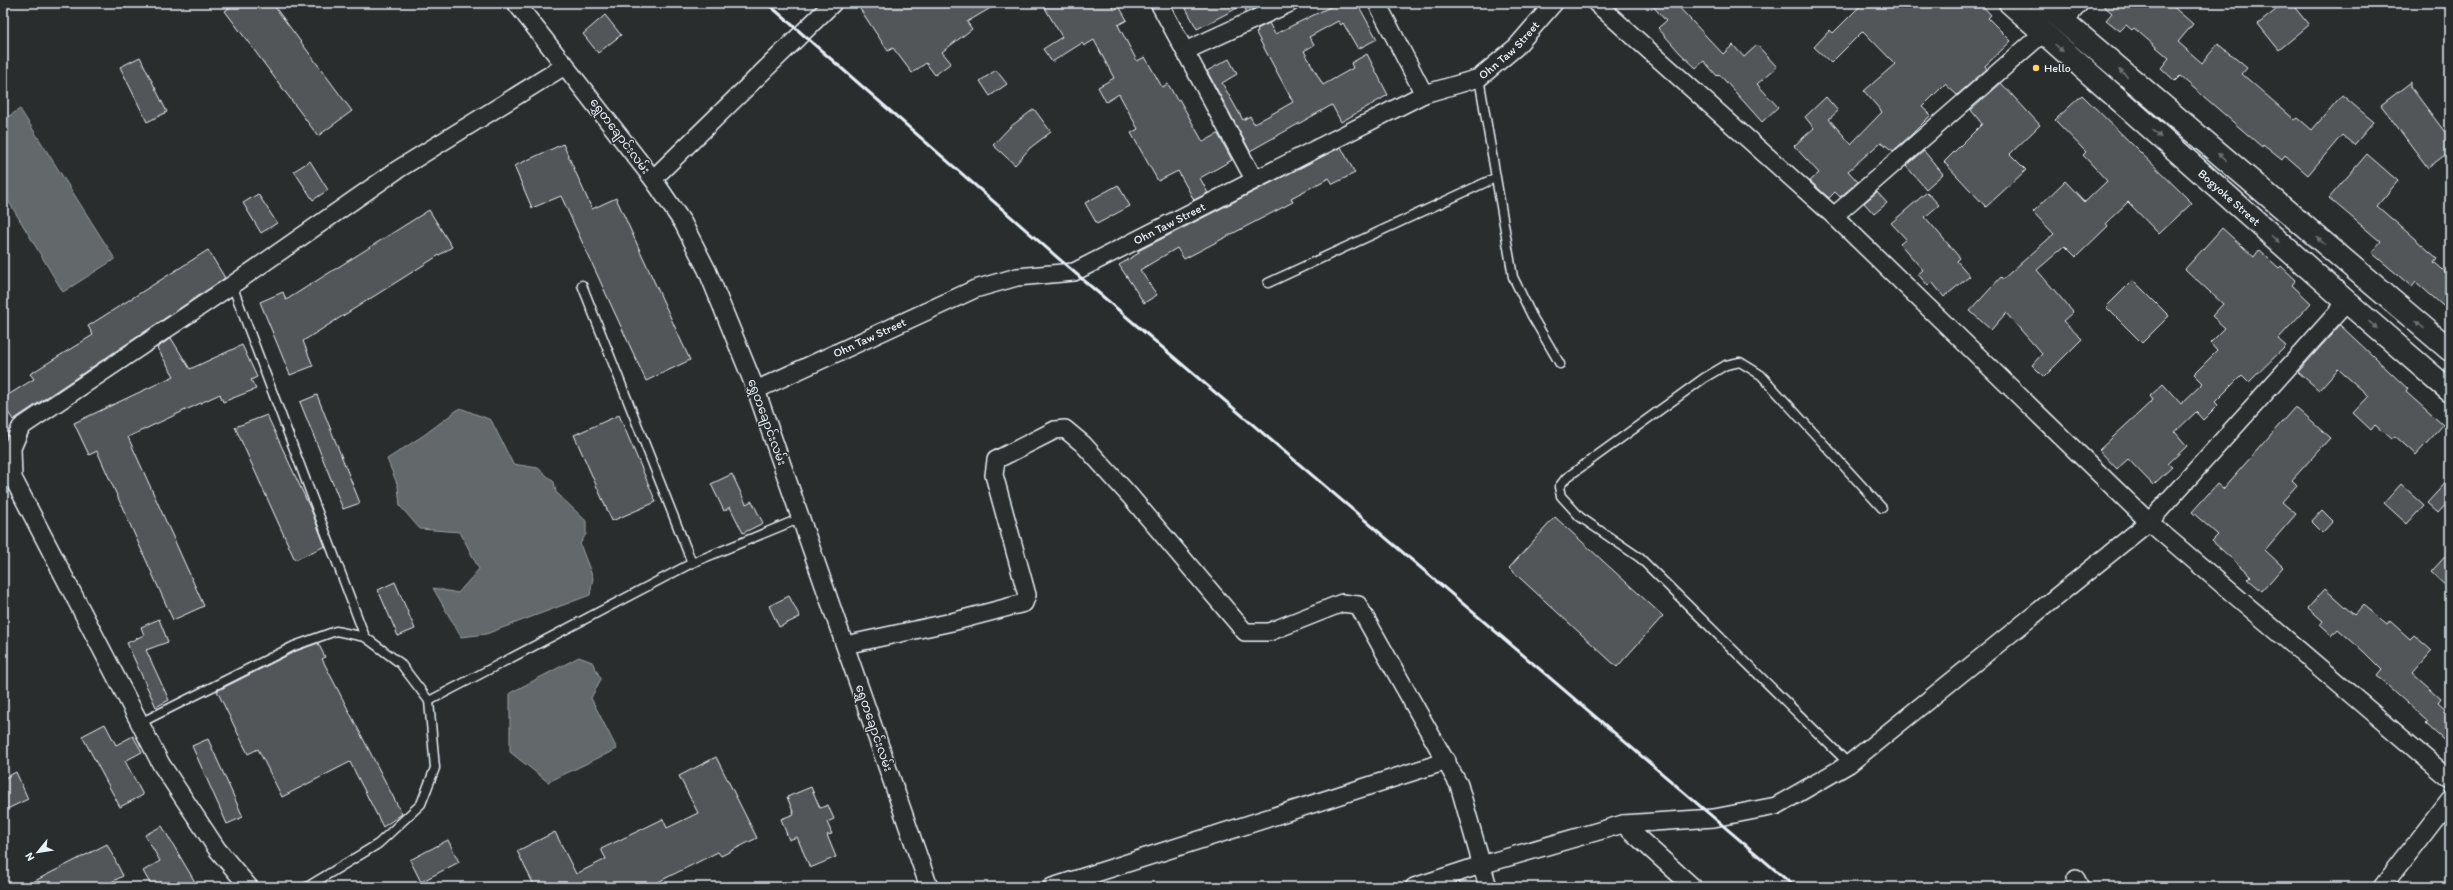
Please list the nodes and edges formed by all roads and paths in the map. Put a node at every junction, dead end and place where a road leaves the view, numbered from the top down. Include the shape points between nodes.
1 (516, 3) edge
2 (833, 3) edge
3 (1159, 3) edge
4 (1290, 3) edge
5 (1377, 3) edge
6 (1554, 3) edge
7 (1596, 3) edge
8 (2010, 3) edge
9 (2042, 3) edge
10 (2080, 3) edge
11 (2063, 22) junction
12 (2043, 33) junction
13 (1185, 51) junction
14 (566, 65) junction
15 (1478, 78) junction
16 (1424, 94) junction
17 (1495, 178) junction
18 (653, 179) junction
19 (1254, 179) junction
20 (1834, 216) junction
21 (1268, 283) dead end
22 (232, 285) junction
23 (582, 285) dead end
24 (2347, 302) junction
25 (2450, 350) edge
26 (1560, 364) dead end
27 (756, 390) junction
28 (2450, 391) edge
29 (1882, 508) dead end
30 (801, 518) junction
31 (2149, 522) junction
32 (692, 563) junction
33 (365, 637) junction
34 (845, 645) junction
35 (429, 701) junction
36 (140, 724) junction
37 (1447, 761) junction
38 (1849, 764) junction
39 (2450, 779) edge
40 (2450, 799) edge
41 (1623, 824) junction
42 (1481, 865) junction
43 (249, 887) edge
44 (307, 887) edge
45 (929, 887) edge
46 (1052, 887) edge
47 (1414, 887) edge
48 (1488, 887) edge
49 (1693, 887) edge
50 (2382, 887) edge

1 - 14 street, ရွှေတချောင်းလမ်း
2 - 18 street
3 - 13 street
4 - 13 street
5 - 16 street
6 - 15 street, Ohn Taw Street via 1516,47
7 - 20 street
8 - 12 main road, Bogyoke Street
9 - 11 main road
10 - 11 street
25 -> 11 main road
12 - 20 street
12 -> 24 main road, Bogyoke Street
13 - 19 street
14 - 18 street, ရွှေတချောင်းလမ်း
14 - 22 street via 397,170
15 - 16 street, Ohn Taw Street
15 - 17 lane
16 - 19 street, Ohn Taw Street
17 - 21 lane
17 - 26 lane via 1513,277
18 - 27 street, ရွှေတချောင်းလမ်း via 683,223 707,270
19 - 27 street, Ohn Taw Street via 1074,272 1017,277 975,288
20 - 31 street
22 - 33 lane
22 - 36 street via 21,426 12,448 13,478
23 - 32 lane
24 -> 28 main road, Bogyoke Street
24 - 31 street
27 - 30 street, ရွှေတချောင်းလမ်း
29 - 38 lane via 1761,374 1740,362 1726,365 1704,378 1566,478 1559,487 1561,496 1580,517 1640,558
30 - 32 lane
30 - 34 street, ရွှေတချောင်းလမ်း
31 - 38 street
31 - 39 street
32 - 35 lane
33 - 35 lane via 400,663
33 - 36 lane via 336,631 294,646
34 - 37 street via 952,622 1024,603 1027,595 994,475 996,460 1055,430 1064,429 1083,444 1130,496 1245,632 1269,632 1342,603 1358,605
34 - 45 street, ရွှေတချောင်းလမ်း
35 - 44 lane via 435,768 421,804 378,844
36 - 43 street via 161,764 216,849
37 - 42 street via 1459,785
37 - 46 street
38 - 41 street via 1776,806 1714,818
40 - 50 street
41 - 42 street
41 - 49 street
42 - 47 street
42 - 48 street

